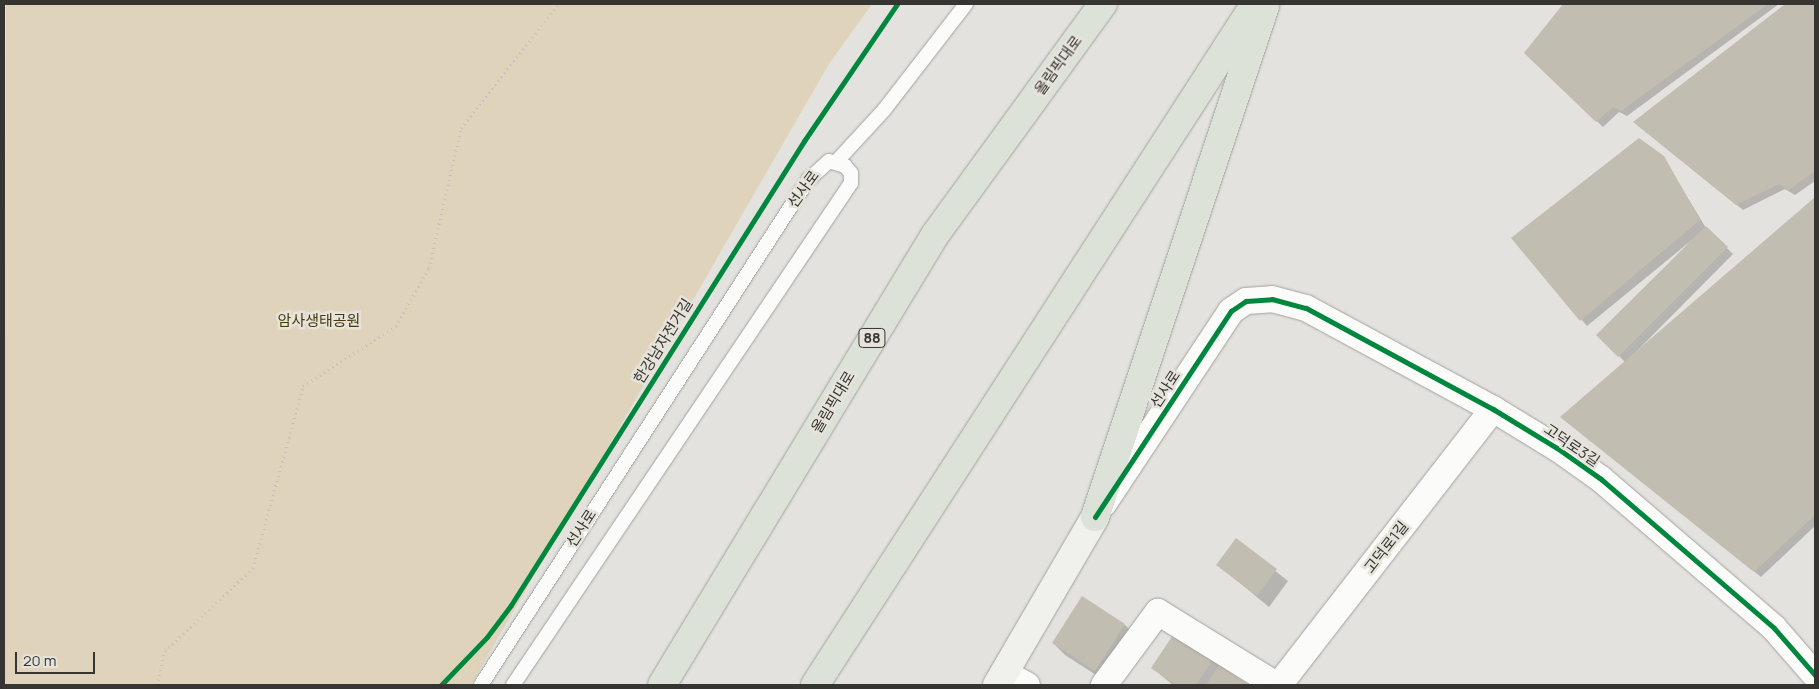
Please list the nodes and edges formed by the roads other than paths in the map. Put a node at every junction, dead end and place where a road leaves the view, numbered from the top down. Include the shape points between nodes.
1 (966, 4) edge
2 (1103, 4) edge
3 (1255, 4) edge
4 (1266, 4) edge
5 (837, 161) junction
6 (1272, 299) joint
7 (1492, 409) junction
8 (1095, 517) junction
9 (1815, 675) edge
10 (1010, 681) edge
11 (481, 685) edge
12 (513, 685) edge
13 (662, 685) edge
14 (815, 685) edge
15 (1104, 685) edge
16 (1278, 685) edge

1 - 5 lane via 884,110
2 - 13 highway, 올림픽대로 / 88 via 935,235
3 - 14 highway
4 - 8 highway
5 - 11 lane, 선사로 via 829,161 815,171 795,198
5 - 12 lane, 선사로 via 851,173 851,183
6 - 7 street, 고덕로3길 via 1306,308
6 - 8 street, 선사로 via 1246,301 1231,311
7 - 9 street, 고덕로3길 via 1600,479 1774,628
7 - 16 street, 고덕로1길
8 - 10 main road, 선사로
15 - 16 street, 고덕로1길 via 1158,612

